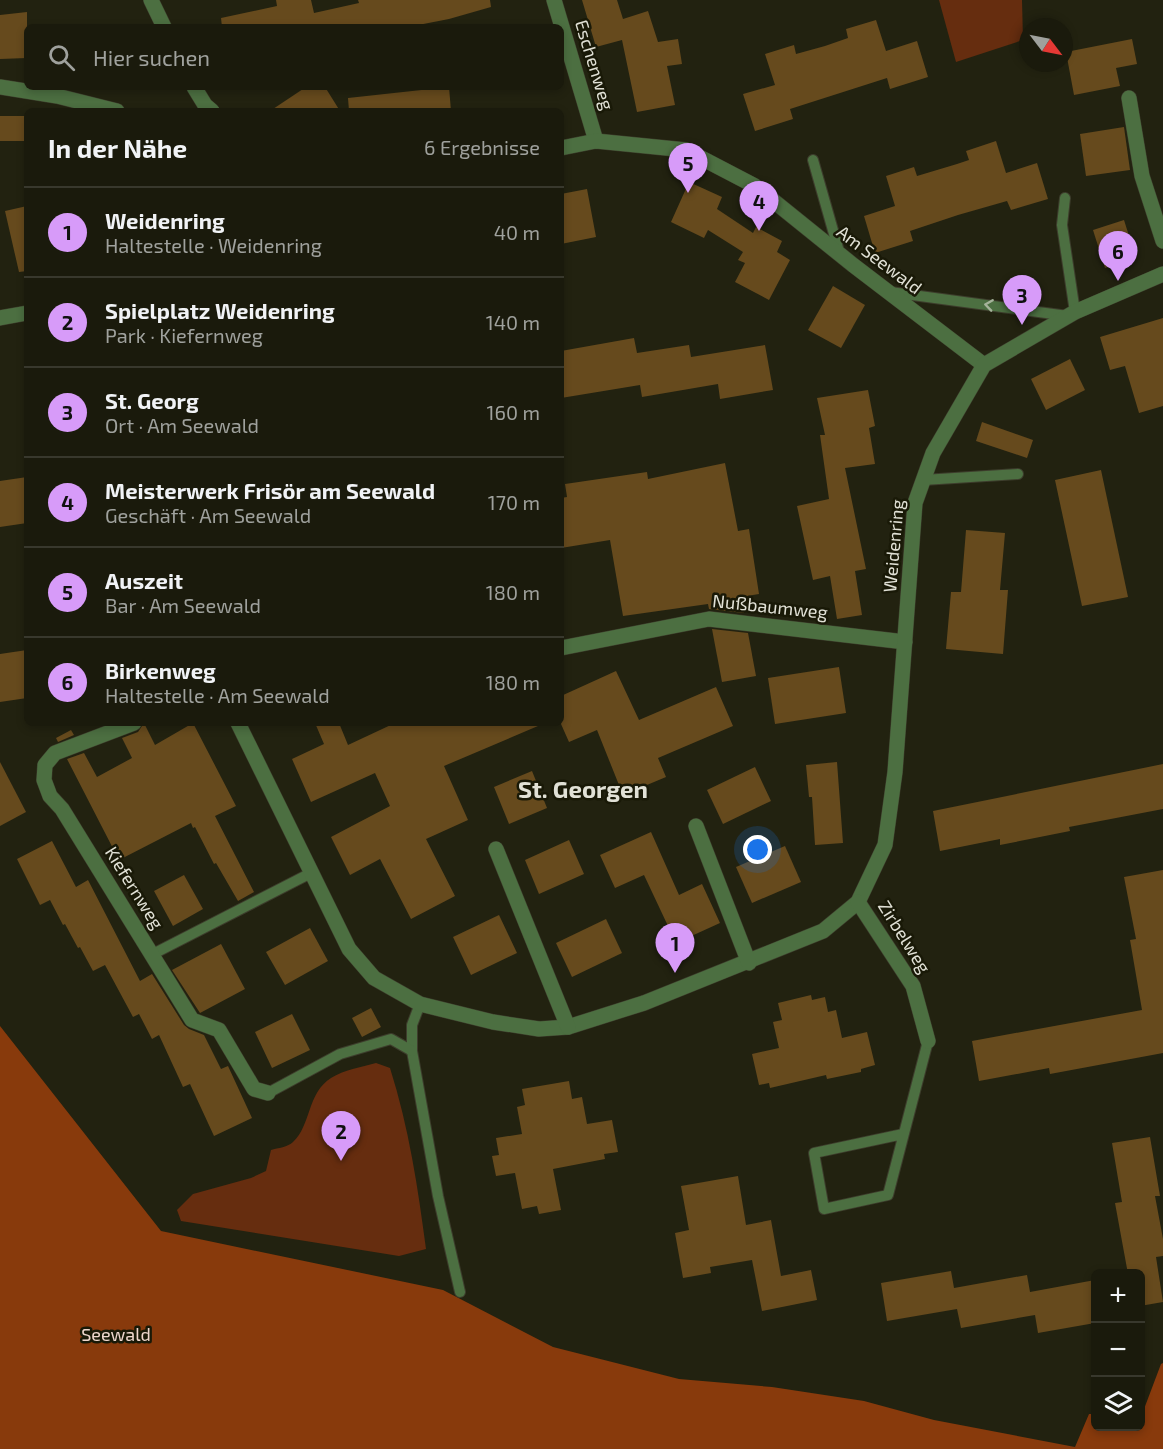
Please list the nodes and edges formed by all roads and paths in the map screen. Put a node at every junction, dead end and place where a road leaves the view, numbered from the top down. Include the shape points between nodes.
1 (151, 0) edge
2 (554, 0) edge
3 (163, 24) edge
4 (561, 24) edge
5 (564, 34) edge
6 (0, 87) edge
7 (196, 90) edge
8 (1129, 98) dead end
9 (105, 108) edge
10 (204, 108) edge
11 (596, 141) junction
12 (564, 147) edge
13 (813, 160) dead end
14 (1065, 198) dead end
15 (1163, 241) edge
16 (840, 255) junction
17 (1163, 274) edge
18 (888, 292) junction
19 (24, 314) edge
20 (1072, 314) junction
21 (0, 318) edge
22 (984, 365) junction
23 (1018, 474) dead end
24 (923, 480) junction
25 (905, 642) junction
26 (564, 647) edge
27 (126, 726) edge
28 (239, 726) edge
29 (696, 826) dead end
30 (496, 849) dead end
31 (311, 873) junction
32 (858, 902) junction
33 (153, 954) junction
34 (749, 963) junction
35 (420, 1004) junction
36 (568, 1027) junction
37 (928, 1041) joint
38 (412, 1051) junction
39 (268, 1093) joint
40 (903, 1134) junction
41 (460, 1292) dead end

1 - 3 street
2 - 4 street, Eschenweg
5 - 11 street, Eschenweg
6 - 9 street
7 - 10 street
8 - 15 street via 1142,176
11 - 12 street, Am Seewald
11 - 16 street, Am Seewald via 686,150 755,186
13 - 16 lane
14 - 20 lane via 1062,225
16 - 18 street, Am Seewald
17 - 20 street
20 -> 18 lane
18 - 22 street, Am Seewald
19 - 21 street
20 - 22 street
22 - 24 street, Weidenring via 933,453
23 - 24 lane
24 - 25 street, Weidenring via 915,503
25 - 26 street, Nußbaumweg via 709,619
25 - 32 street, Weidenring via 885,845
27 - 33 street, Kiefernweg via 55,753 45,765 44,780 50,796 62,808
28 - 31 street, Weidenring
29 - 34 street
30 - 36 street
31 - 33 lane
31 - 35 street, Weidenring via 349,949 374,978
32 - 34 street, Weidenring via 823,932
32 - 37 street, Zirbelweg via 913,986
33 - 39 street, Kiefernweg via 192,1020 219,1030 254,1089
34 - 36 street, Weidenring
35 - 36 street, Weidenring via 493,1022 539,1029
35 - 38 lane via 412,1025
37 - 40 lane, Zirbelweg
38 - 39 lane via 391,1039 340,1054
38 - 41 lane
40 - 40 lane, Zirbelweg via 814,1153 824,1209 888,1196

